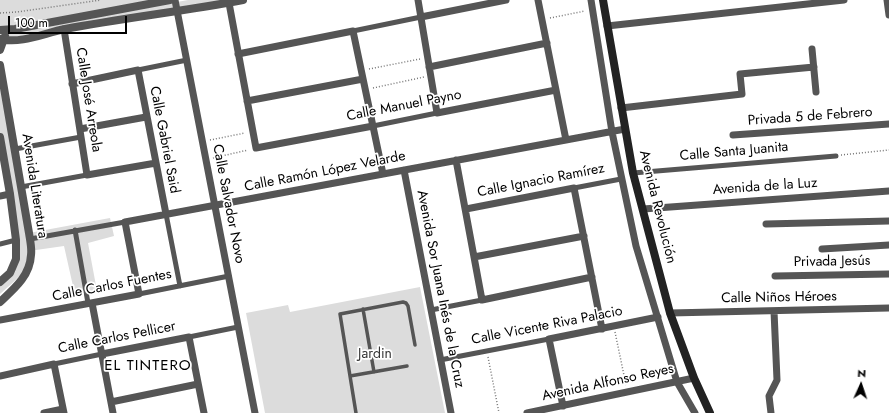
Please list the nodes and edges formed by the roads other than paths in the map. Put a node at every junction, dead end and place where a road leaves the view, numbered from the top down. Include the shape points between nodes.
1 (170, 0) edge
2 (175, 0) edge
3 (243, 0) edge
4 (418, 0) edge
5 (506, 0) edge
6 (538, 0) edge
7 (591, 0) edge
8 (603, 0) edge
9 (844, 0) edge
10 (887, 0) edge
11 (229, 3) junction
12 (177, 10) junction
13 (889, 15) edge
14 (421, 17) junction
15 (607, 26) junction
16 (64, 29) junction
17 (3, 30) edge
18 (353, 31) junction
19 (2, 39) edge
20 (547, 43) junction
21 (812, 49) dead end
22 (0, 50) edge
23 (238, 54) junction
24 (187, 60) junction
25 (0, 65) edge
26 (429, 67) junction
27 (814, 67) junction
28 (138, 70) junction
29 (363, 79) junction
30 (72, 84) junction
31 (556, 90) junction
32 (816, 92) dead end
33 (247, 102) junction
34 (621, 108) junction
35 (437, 113) junction
36 (146, 117) junction
37 (889, 124) edge
38 (373, 126) junction
39 (80, 129) junction
40 (625, 129) junction
41 (612, 132) junction
42 (732, 135) dead end
43 (0, 137) edge
44 (81, 138) junction
45 (566, 140) junction
46 (1, 146) edge
47 (15, 149) junction
48 (836, 156) road end
49 (456, 160) junction
50 (156, 163) junction
51 (404, 170) junction
52 (633, 173) junction
53 (383, 174) junction
54 (87, 176) junction
55 (621, 179) junction
56 (21, 188) junction
57 (574, 188) junction
58 (889, 191) edge
59 (10, 194) junction
60 (0, 196) edge
61 (215, 205) junction
62 (466, 209) junction
63 (643, 209) junction
64 (166, 214) junction
65 (889, 221) edge
66 (125, 222) junction
67 (766, 224) dead end
68 (75, 230) junction
69 (584, 236) junction
70 (30, 239) junction
71 (16, 240) junction
72 (0, 244) edge
73 (889, 245) edge
74 (822, 249) dead end
75 (474, 257) junction
76 (889, 274) edge
77 (229, 276) junction
78 (775, 276) dead end
79 (592, 278) junction
80 (0, 282) edge
81 (180, 286) junction
82 (139, 294) junction
83 (482, 300) junction
84 (0, 302) edge
85 (90, 303) junction
86 (889, 308) edge
87 (363, 309) junction
88 (431, 310) junction
89 (774, 311) junction
90 (670, 313) junction
91 (658, 318) junction
92 (0, 320) edge
93 (238, 327) junction
94 (602, 328) junction
95 (189, 337) junction
96 (549, 339) junction
97 (414, 345) dead end
98 (102, 354) junction
99 (440, 360) junction
100 (54, 364) junction
101 (407, 366) dead end
102 (374, 372) junction
103 (0, 376) edge
104 (350, 376) junction
105 (694, 378) junction
106 (677, 382) junction
107 (198, 384) junction
108 (111, 402) junction
109 (562, 406) junction
110 (64, 411) edge
111 (44, 413) edge
112 (113, 413) edge
113 (204, 413) edge
114 (255, 413) edge
115 (356, 413) edge
116 (451, 413) edge
117 (527, 413) edge
118 (695, 413) edge
119 (710, 413) edge
120 (771, 413) edge

1 - 17 street
2 - 12 street, Calle Salvador Novo
3 - 11 street
4 - 14 street
5 - 14 street
6 - 20 street
7 - 41 street, Avenida Revolución
8 - 15 main road, Avenida Revolución
9 - 15 street
10 - 13 street
11 - 12 street
11 - 23 street
12 - 16 street
12 - 24 street, Calle Salvador Novo
14 - 18 street
14 - 26 street
15 - 34 main road, Avenida Revolución
16 - 19 street via 22,40
16 - 30 street, Calle José Arreola
17 - 19 street
18 - 23 street
18 - 29 street
19 - 22 street
20 - 26 street
20 - 31 street
21 - 27 street
23 - 33 street
24 - 28 street
24 - 61 street, Calle Salvador Novo
25 - 47 street, Avenida Literatura
26 - 35 street
27 - 32 street
27 - 34 street via 740,74 742,94
28 - 30 street
28 - 36 street, Calle Gabriel Said
29 - 33 street
29 - 38 street
30 - 39 street, Calle José Arreola
31 - 35 street, Calle Manuel Payno
31 - 45 street
33 - 38 street, Calle Manuel Payno via 256,148
34 - 40 main road, Avenida Revolución
35 - 38 street, Calle Manuel Payno
36 - 39 street
36 - 50 street, Calle Gabriel Said
37 - 42 street, Privada 5 de Febrero
38 - 53 street
39 - 44 street, Calle José Arreola
40 - 41 street, Calle Ramón López Velarde
40 - 52 main road, Avenida Revolución
41 - 45 street, Calle Ramón López Velarde
41 - 55 street, Avenida Revolución
43 - 46 street, Avenida Literatura
44 - 47 street
44 - 54 street, Calle José Arreola
45 - 49 street, Calle Ramón López Velarde
46 - 59 street, Avenida Literatura
47 - 56 street, Avenida Literatura
48 - 52 street, Calle Santa Juanita
49 - 51 street, Calle Ramón López Velarde
49 - 62 street
50 - 54 street
50 - 64 street, Calle Gabriel Said
51 - 53 street, Calle Ramón López Velarde
51 - 88 street, Avenida Sor Juana Inés de la Cruz
52 - 63 main road, Avenida Revolución
53 - 61 street, Calle Ramón López Velarde
54 - 56 street
55 - 57 street, Calle Ignacio Ramírez
55 - 91 street, Avenida Revolución via 636,246
56 - 70 street, Avenida Literatura
57 - 62 street, Calle Ignacio Ramírez
57 - 69 street
58 - 63 street, Avenida de la Luz
59 - 60 street
59 - 71 street, Avenida Literatura
61 - 64 street, Calle Ramón López Velarde
61 - 77 street, Calle Salvador Novo
62 - 75 street
63 - 90 main road, Avenida Revolución
64 - 66 street, Calle Ramón López Velarde
64 - 81 street
65 - 67 street
66 - 68 street, Calle Ramón López Velarde
66 - 82 street
68 - 70 street, Calle Ramón López Velarde
68 - 85 street
69 - 75 street
69 - 79 street
70 - 84 street, Avenida Literatura via 32,255 28,271 19,284
71 - 72 street
71 - 80 street, Avenida Literatura via 16,259 10,273
73 - 74 street
75 - 83 street
76 - 78 street, Privada Jesús
77 - 81 street, Calle Carlos Fuentes
77 - 93 street, Calle Salvador Novo
79 - 83 street
79 - 94 street
81 - 82 street, Calle Carlos Fuentes
82 - 85 street, Calle Carlos Fuentes
83 - 88 street
85 - 92 street, Calle Carlos Fuentes
85 - 98 street
86 - 89 street, Calle Niños Héroes
87 - 97 lane via 406,303
87 - 102 lane
87 - 104 lane via 340,314
88 - 99 street, Avenida Sor Juana Inés de la Cruz
89 - 90 street, Calle Niños Héroes
89 - 120 street via 777,380 769,396
90 - 105 main road, Avenida Revolución
91 - 94 street, Calle Vicente Riva Palacio
91 - 106 street, Avenida Revolución
93 - 95 street, Calle Carlos Pellicer
93 - 114 street, Calle Salvador Novo
94 - 96 street, Calle Vicente Riva Palacio
95 - 98 street, Calle Carlos Pellicer
95 - 107 street
96 - 99 street, Calle Vicente Riva Palacio
96 - 109 street
98 - 100 street, Calle Carlos Pellicer
98 - 108 street
99 - 116 street, Avenida Sor Juana Inés de la Cruz
100 - 103 street, Calle Carlos Pellicer
100 - 110 street
101 - 102 lane
102 - 104 lane
104 - 115 lane
105 - 106 street, Avenida Alfonso Reyes
105 - 119 main road, Avenida Revolución
106 - 109 street, Avenida Alfonso Reyes
106 - 118 street, Avenida Revolución
107 - 108 street
107 - 113 street
108 - 112 street
109 - 117 street, Avenida Alfonso Reyes
110 - 111 street

